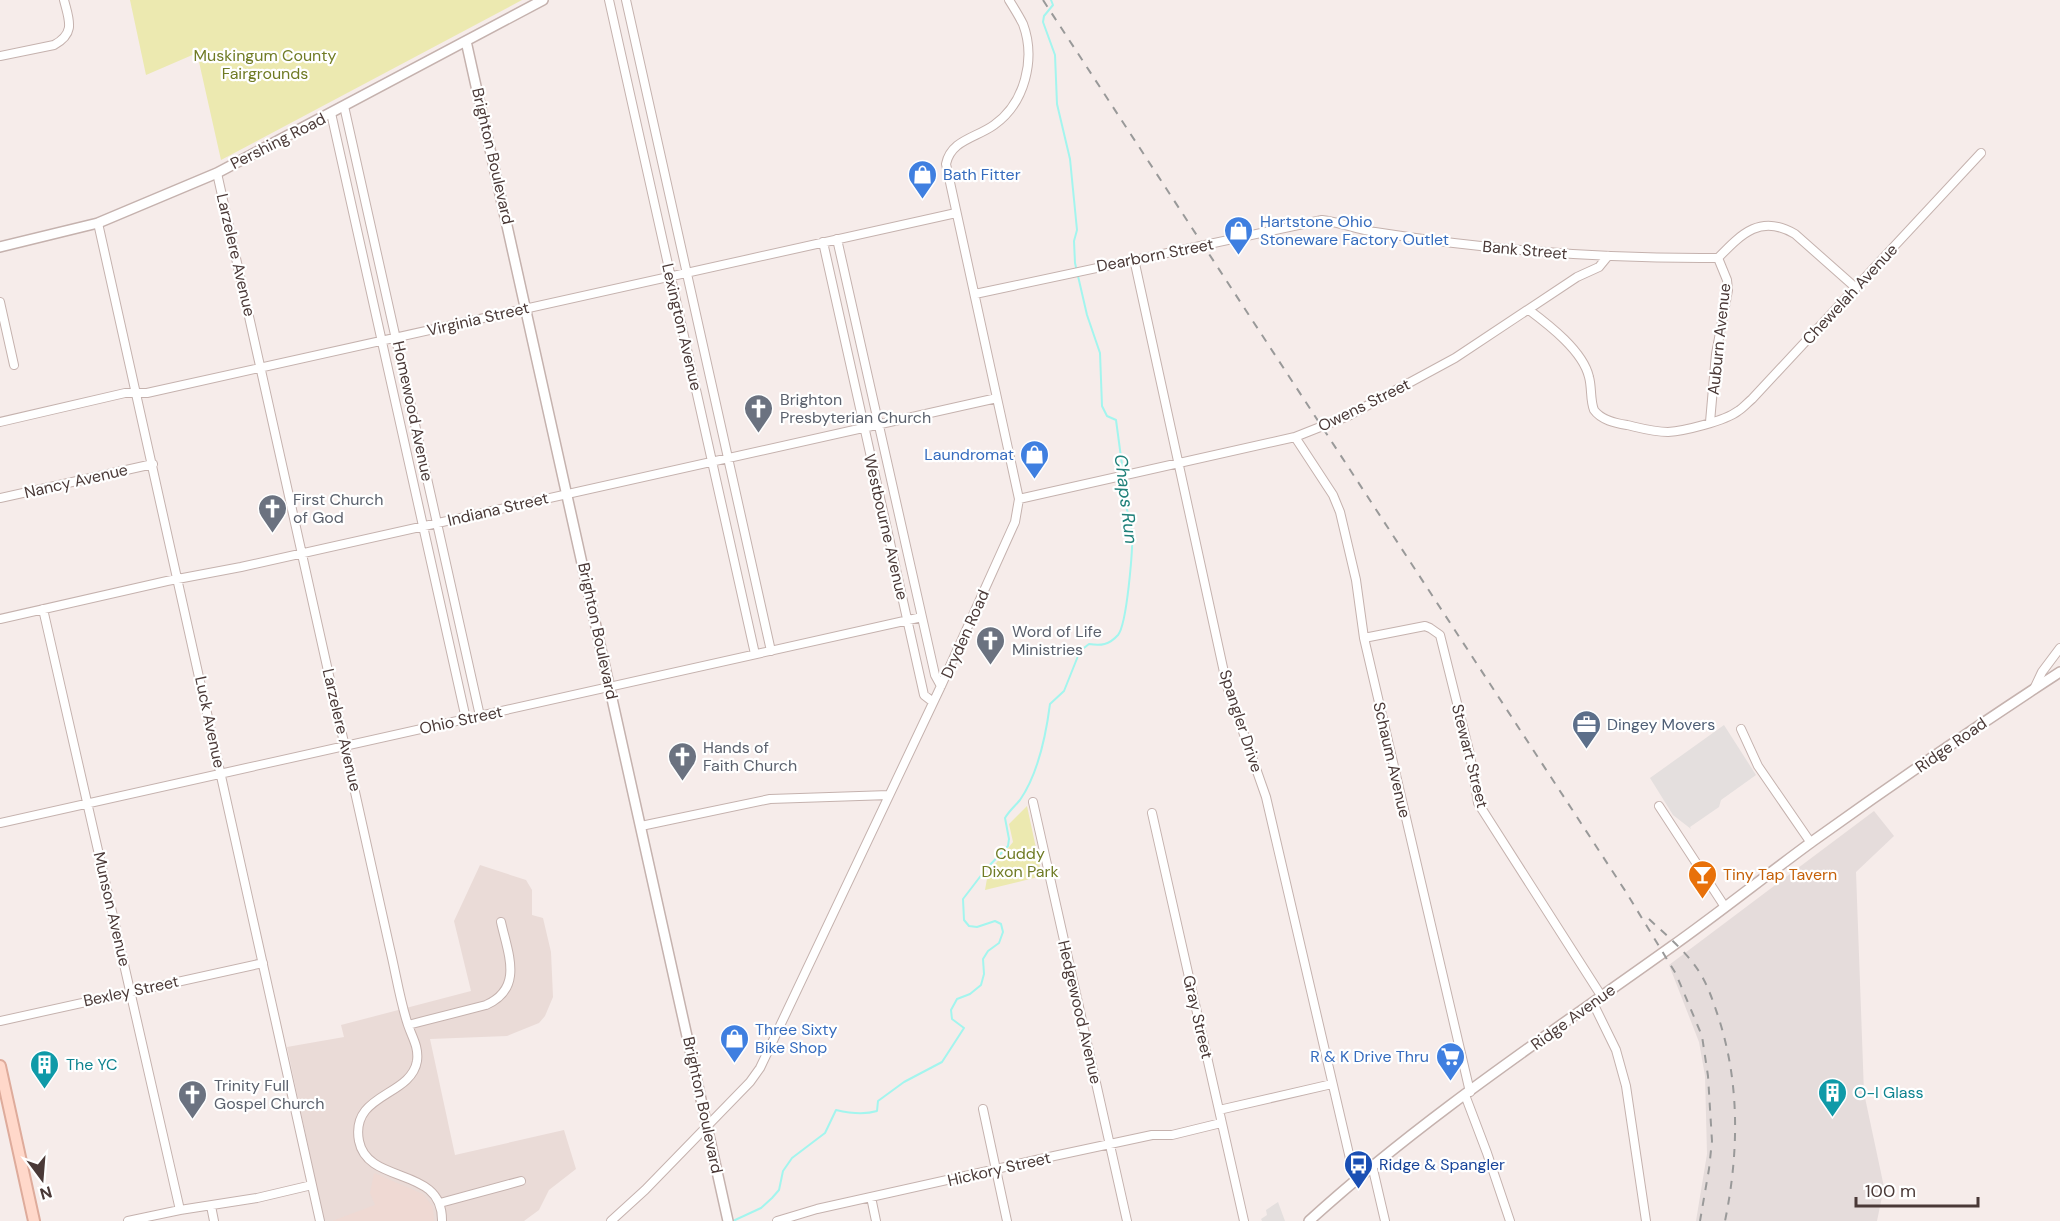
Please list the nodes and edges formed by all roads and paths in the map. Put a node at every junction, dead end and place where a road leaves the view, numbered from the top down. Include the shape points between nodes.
1 (64, 0) edge
2 (543, 0) edge
3 (609, 0) edge
4 (626, 0) edge
5 (1009, 0) edge
6 (466, 41) junction
7 (0, 56) edge
8 (344, 106) junction
9 (331, 113) junction
10 (1981, 153) dead end
11 (217, 173) junction
12 (956, 213) junction
13 (1335, 222) joint
14 (98, 223) junction
15 (837, 239) junction
16 (823, 242) junction
17 (0, 247) edge
18 (1608, 256) junction
19 (1718, 258) junction
20 (1134, 259) junction
21 (687, 272) junction
22 (670, 276) junction
23 (1856, 288) junction
24 (975, 294) junction
25 (0, 302) edge
26 (526, 308) junction
27 (1529, 310) junction
28 (397, 338) junction
29 (382, 341) junction
30 (14, 365) dead end
31 (261, 367) junction
32 (136, 393) junction
33 (997, 398) junction
34 (0, 422) edge
35 (1710, 422) junction
36 (879, 424) junction
37 (863, 428) junction
38 (1295, 437) junction
39 (729, 458) junction
40 (712, 462) junction
41 (1179, 463) junction
42 (153, 464) junction
43 (568, 494) junction
44 (0, 498) edge
45 (1018, 499) junction
46 (437, 523) junction
47 (423, 526) junction
48 (302, 553) junction
49 (178, 579) junction
50 (43, 609) junction
51 (922, 617) junction
52 (0, 619) edge
53 (906, 620) junction
54 (1364, 638) junction
55 (2060, 648) edge
56 (771, 651) junction
57 (755, 654) junction
58 (2060, 672) edge
59 (941, 686) junction
60 (610, 687) junction
61 (2034, 689) junction
62 (933, 702) junction
63 (480, 716) junction
64 (466, 719) junction
65 (1741, 729) dead end
66 (345, 746) junction
67 (221, 773) junction
68 (889, 795) junction
69 (1033, 802) dead end
70 (88, 803) junction
71 (1659, 806) dead end
72 (1152, 813) dead end
73 (1844, 821) joint
74 (0, 823) edge
75 (641, 826) junction
76 (1810, 843) junction
77 (1725, 907) junction
78 (501, 922) dead end
79 (263, 963) junction
80 (130, 992) junction
81 (1602, 997) junction
82 (1593, 1003) junction
83 (0, 1021) edge
84 (408, 1025) junction
85 (0, 1066) edge
86 (1332, 1084) junction
87 (1468, 1094) junction
88 (983, 1109) dead end
89 (1219, 1110) junction
90 (1221, 1123) junction
91 (708, 1126) junction
92 (1110, 1144) junction
93 (1372, 1165) junction
94 (996, 1169) junction
95 (1355, 1180) junction
96 (521, 1181) dead end
97 (312, 1185) junction
98 (871, 1197) junction
99 (440, 1203) junction
100 (211, 1206) junction
101 (180, 1210) junction
102 (727, 1216) edge
103 (34, 1221) edge
104 (128, 1221) edge
105 (214, 1221) edge
106 (320, 1221) edge
107 (442, 1221) edge
108 (611, 1221) edge
109 (777, 1221) edge
110 (876, 1221) edge
111 (1007, 1221) edge
112 (1127, 1221) edge
113 (1244, 1221) edge
114 (1309, 1221) edge
115 (1385, 1221) edge
116 (1510, 1221) edge
117 (1646, 1221) edge

1 - 7 street via 69,20 66,36 54,45
2 - 6 street, Pershing Road
3 - 22 street, Lexington Avenue
4 - 21 street, Lexington Avenue
5 - 12 street, Dryden Road via 1028,41 1026,74 1008,112 986,131 950,152 946,164
6 - 8 street, Pershing Road
6 - 26 street, Brighton Boulevard
8 - 9 street, Pershing Road
8 - 28 street, Homewood Avenue
9 - 11 street, Pershing Road
9 - 29 street, Homewood Avenue
10 - 23 street, Chewelah Avenue
11 - 14 street, Pershing Road
11 - 31 street, Larzelere Avenue
12 - 15 street, Virginia Street
12 - 24 street, Dryden Road
13 - 18 street, Bank Street via 1375,232 1500,248
13 - 20 street, Dearborn Street via 1322,220
14 - 17 street, Pershing Road
14 - 32 street, Luck Avenue
15 - 16 street, Virginia Street
15 - 36 street, Westbourne Avenue
16 - 21 street, Virginia Street
16 - 37 street, Westbourne Avenue
18 - 19 street, Bank Street
18 - 27 street, Owens Street via 1599,267
19 - 23 street via 1759,225 1784,227
19 - 35 street, Auburn Avenue via 1728,290 1716,354
20 - 24 street, Dearborn Street
20 - 41 street, Spangler Drive
21 - 22 street, Virginia Street
21 - 39 street, Lexington Avenue
22 - 26 street, Virginia Street
22 - 40 street, Lexington Avenue
23 - 35 street, Chewelah Avenue via 1752,399 1737,412
24 - 33 street, Dryden Road
25 - 30 street
26 - 28 street, Virginia Street
26 - 43 street, Brighton Boulevard
27 - 35 street, Chewelah Avenue via 1557,333 1586,366 1596,414 1609,421 1654,431 1681,430
27 - 38 street, Owens Street via 1426,374 1348,416
28 - 29 street, Virginia Street
28 - 46 street, Homewood Avenue
29 - 31 street, Virginia Street
29 - 47 street, Homewood Avenue
31 - 32 street, Virginia Street
31 - 48 street, Larzelere Avenue
32 - 34 street, Virginia Street
32 - 42 street, Luck Avenue
33 - 36 street, Indiana Street
33 - 45 street, Dryden Road
36 - 37 street, Indiana Street
36 - 51 street, Westbourne Avenue
37 - 39 street, Indiana Street
37 - 53 street, Westbourne Avenue
38 - 41 street, Owens Street
38 - 54 street, Schaum Avenue via 1340,512
39 - 40 street, Indiana Street
39 - 56 street, Lexington Avenue
40 - 43 street, Indiana Street
40 - 57 street, Lexington Avenue
41 - 45 street, Owens Street
41 - 86 street, Spangler Drive via 1227,686 1266,797
42 - 44 street, Nancy Avenue
42 - 49 street, Luck Avenue
43 - 46 street, Indiana Street
43 - 60 street, Brighton Boulevard
45 - 59 street, Dryden Road via 1015,522
46 - 47 street, Indiana Street
46 - 63 street, Homewood Avenue
47 - 48 street, Indiana Street
47 - 64 street, Homewood Avenue
48 - 49 street, Indiana Street
48 - 66 street, Larzelere Avenue
49 - 50 street, Indiana Street
49 - 67 street, Luck Avenue
50 - 52 street, Indiana Street
50 - 70 street, Munson Avenue
51 - 53 street, Ohio Street
51 - 59 street, Westbourne Avenue
53 - 56 street, Ohio Street
53 - 62 street, Westbourne Avenue via 925,696
54 - 81 street, Stewart Street via 1425,626 1440,635 1478,803
54 - 87 street, Schaum Avenue
55 - 61 street
56 - 57 street, Ohio Street
57 - 60 street, Ohio Street
58 - 61 street, Ridge Road
59 - 62 street, Dryden Road
60 - 63 street, Ohio Street
60 - 75 street, Brighton Boulevard
61 - 73 street, Ridge Road
62 - 68 street, Dryden Road
63 - 64 street, Ohio Street
64 - 66 street, Ohio Street
65 - 76 street via 1758,766
66 - 67 street, Ohio Street
66 - 84 street, Larzelere Avenue
67 - 70 street, Ohio Street
67 - 79 street, Luck Avenue
68 - 75 street via 770,799
68 - 91 street, Dryden Road via 760,1068
69 - 92 street, Hedgewood Avenue
70 - 74 street, Ohio Street
70 - 80 street, Munson Avenue
71 - 77 street
72 - 89 street, Gray Street
73 - 76 street, Ridge Avenue
75 - 91 street, Brighton Boulevard
76 - 77 street, Ridge Avenue
77 - 81 street, Ridge Avenue
78 - 84 street via 510,963 509,983 504,992 486,1005
79 - 80 street, Bexley Street
79 - 97 street, Luck Avenue
80 - 83 street, Bexley Street
80 - 101 street, Munson Avenue
81 - 82 street, Ridge Avenue
82 - 87 street, Ridge Avenue
82 - 117 street via 1616,1050 1626,1086
84 - 99 street, Larzelere Avenue via 415,1040 417,1062 413,1072 364,1112 359,1121 360,1144 375,1164 432,1190
85 - 103 main road
86 - 89 street
86 - 95 street, Spangler Drive
87 - 93 street, Ridge Avenue
87 - 116 street, Schaum Avenue
88 - 94 street
89 - 90 street, Gray Street
90 - 92 street, Hickory Street
90 - 113 street, Gray Street
91 - 102 street, Brighton Boulevard
91 - 108 street, Dryden Road
92 - 94 street, Hickory Street
92 - 112 street, Hedgewood Avenue
93 - 95 street, Ridge Avenue
93 - 115 street
94 - 98 street, Hickory Street
94 - 111 street
95 - 114 street, Ridge Avenue
96 - 99 street
97 - 100 street
97 - 106 street, Luck Avenue
98 - 109 street, Hickory Street
98 - 110 street
99 - 107 street
100 - 101 street
100 - 105 street
101 - 104 street

